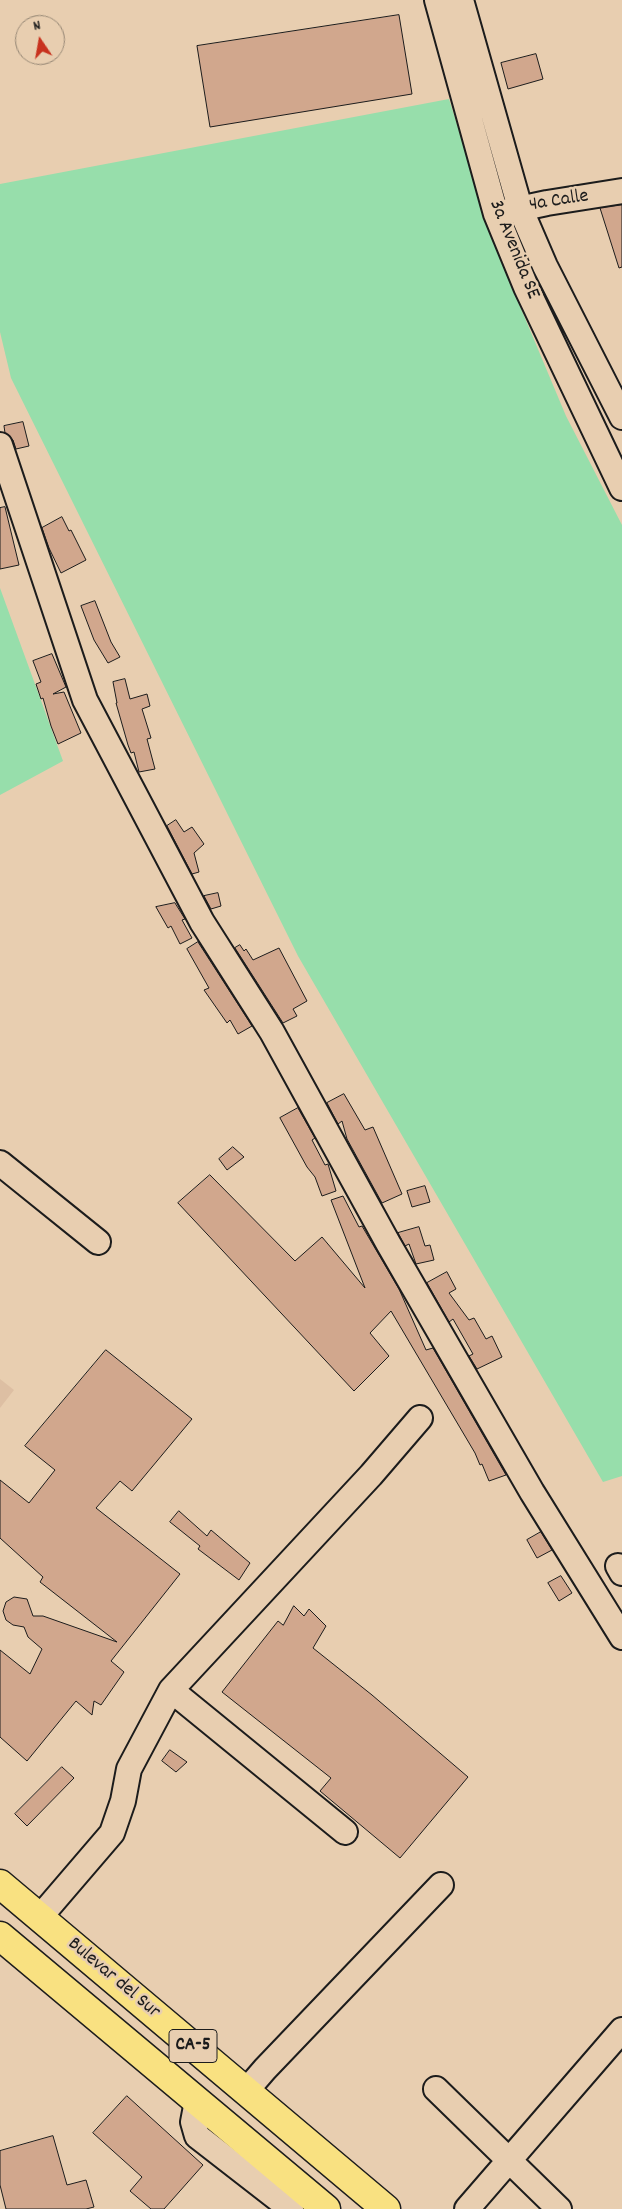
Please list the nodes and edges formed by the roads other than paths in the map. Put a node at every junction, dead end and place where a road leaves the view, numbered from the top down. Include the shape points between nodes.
1 (437, 0) edge
2 (461, 0) edge
3 (622, 192) edge
4 (520, 208) junction
5 (496, 214) junction
6 (622, 417) edge
7 (0, 445) edge
8 (622, 488) edge
9 (0, 1163) edge
10 (98, 1242) dead end
11 (420, 1418) dead end
12 (622, 1637) edge
13 (171, 1690) junction
14 (345, 1832) dead end
15 (0, 1884) edge
16 (441, 1885) dead end
17 (40, 1917) junction
18 (7, 1942) edge
19 (622, 2030) edge
20 (436, 2089) dead end
21 (246, 2091) junction
22 (197, 2101) junction
23 (510, 2160) junction
24 (291, 2209) edge
25 (326, 2209) edge
26 (386, 2209) edge
27 (467, 2209) edge
28 (559, 2209) edge

1 - 5 street, 3a Avenida SE
2 - 4 street
3 - 4 street, 4a Calle
4 - 5 street, 4a Calle
4 - 6 street via 545,266
5 - 8 street, 3a Avenida SE via 526,287
7 - 12 street via 85,700 202,922 272,1032 482,1406
9 - 10 street
11 - 13 street
13 - 14 street
13 - 17 street via 129,1769 124,1801 112,1833
15 - 17 highway, Bulevar del Sur / CA-5
16 - 21 street
17 - 18 highway
17 - 21 highway, Bulevar del Sur / CA-5
18 - 22 highway, Bulevar del Sur / CA-5
19 - 23 street
20 - 23 street
21 - 26 highway, Bulevar del Sur / CA-5
22 - 24 street via 193,2122 197,2136
22 - 25 highway, Bulevar del Sur / CA-5
23 - 27 street
23 - 28 street

